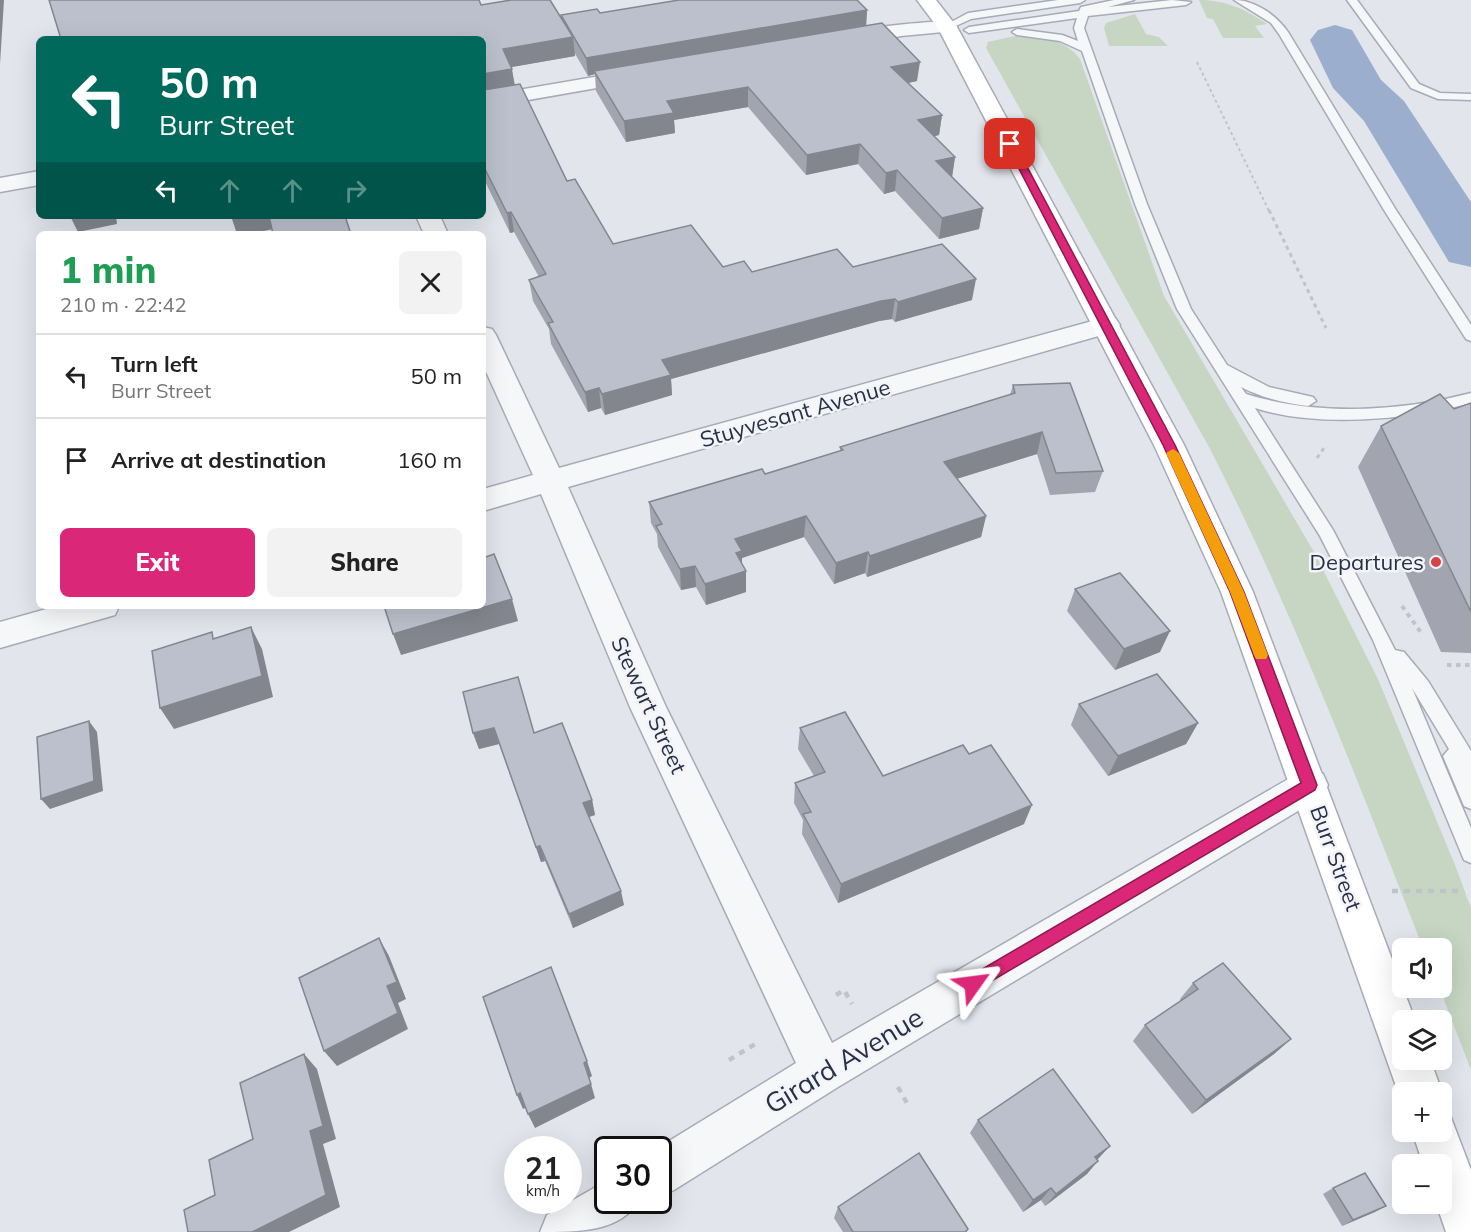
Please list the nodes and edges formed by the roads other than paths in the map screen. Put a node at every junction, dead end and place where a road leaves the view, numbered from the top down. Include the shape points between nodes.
1 (926, 0) edge
2 (1080, 0) edge
3 (1129, 0) edge
4 (1239, 0) edge
5 (1352, 0) edge
6 (1186, 2) dead end
7 (1081, 15) junction
8 (958, 29) junction
9 (824, 44) edge
10 (1086, 49) junction
11 (655, 72) edge
12 (1471, 97) edge
13 (486, 101) edge
14 (36, 179) edge
15 (0, 185) edge
16 (1107, 325) junction
17 (1471, 336) edge
18 (486, 342) edge
19 (1220, 366) junction
20 (1238, 397) junction
21 (1471, 398) edge
22 (1375, 410) junction
23 (550, 481) junction
24 (486, 499) edge
25 (92, 609) edge
26 (0, 635) edge
27 (1382, 640) junction
28 (1436, 712) junction
29 (1471, 770) edge
30 (1310, 785) junction
31 (1471, 800) edge
32 (1471, 853) edge
33 (1392, 1015) edge
34 (823, 1072) junction
35 (1438, 1142) edge
36 (672, 1165) edge
37 (594, 1214) edge
38 (564, 1232) edge
39 (1470, 1232) edge

1 - 8 main road, Burr Street
2 - 8 lane via 968,16
3 - 7 lane via 1090,7
4 - 17 lane via 1275,21 1284,34
5 - 12 lane via 1415,86 1438,96
6 - 7 lane
7 - 8 lane
7 - 10 lane via 1079,28
8 - 9 street via 901,30
8 - 10 lane via 1041,33 1071,40
8 - 16 main road, Burr Street
10 - 19 lane via 1141,204 1184,309
11 - 13 street
14 - 15 street
16 - 23 street, Stuyvesant Avenue
16 - 30 main road, Burr Street via 1169,445 1237,592
18 - 23 street, Stewart Street
19 - 20 lane
19 - 22 lane via 1254,387 1288,399
20 - 22 lane via 1293,412
20 - 27 lane via 1317,516
21 - 22 lane via 1441,406
23 - 24 street, Stuyvesant Avenue
23 - 34 street, Stewart Street via 648,707
25 - 26 street
27 - 28 lane via 1421,686
27 - 32 lane
28 - 29 lane
28 - 31 lane
30 - 33 main road, Burr Street
30 - 34 street, Girard Avenue
34 - 36 street, Girard Avenue
35 - 39 main road
37 - 38 street

